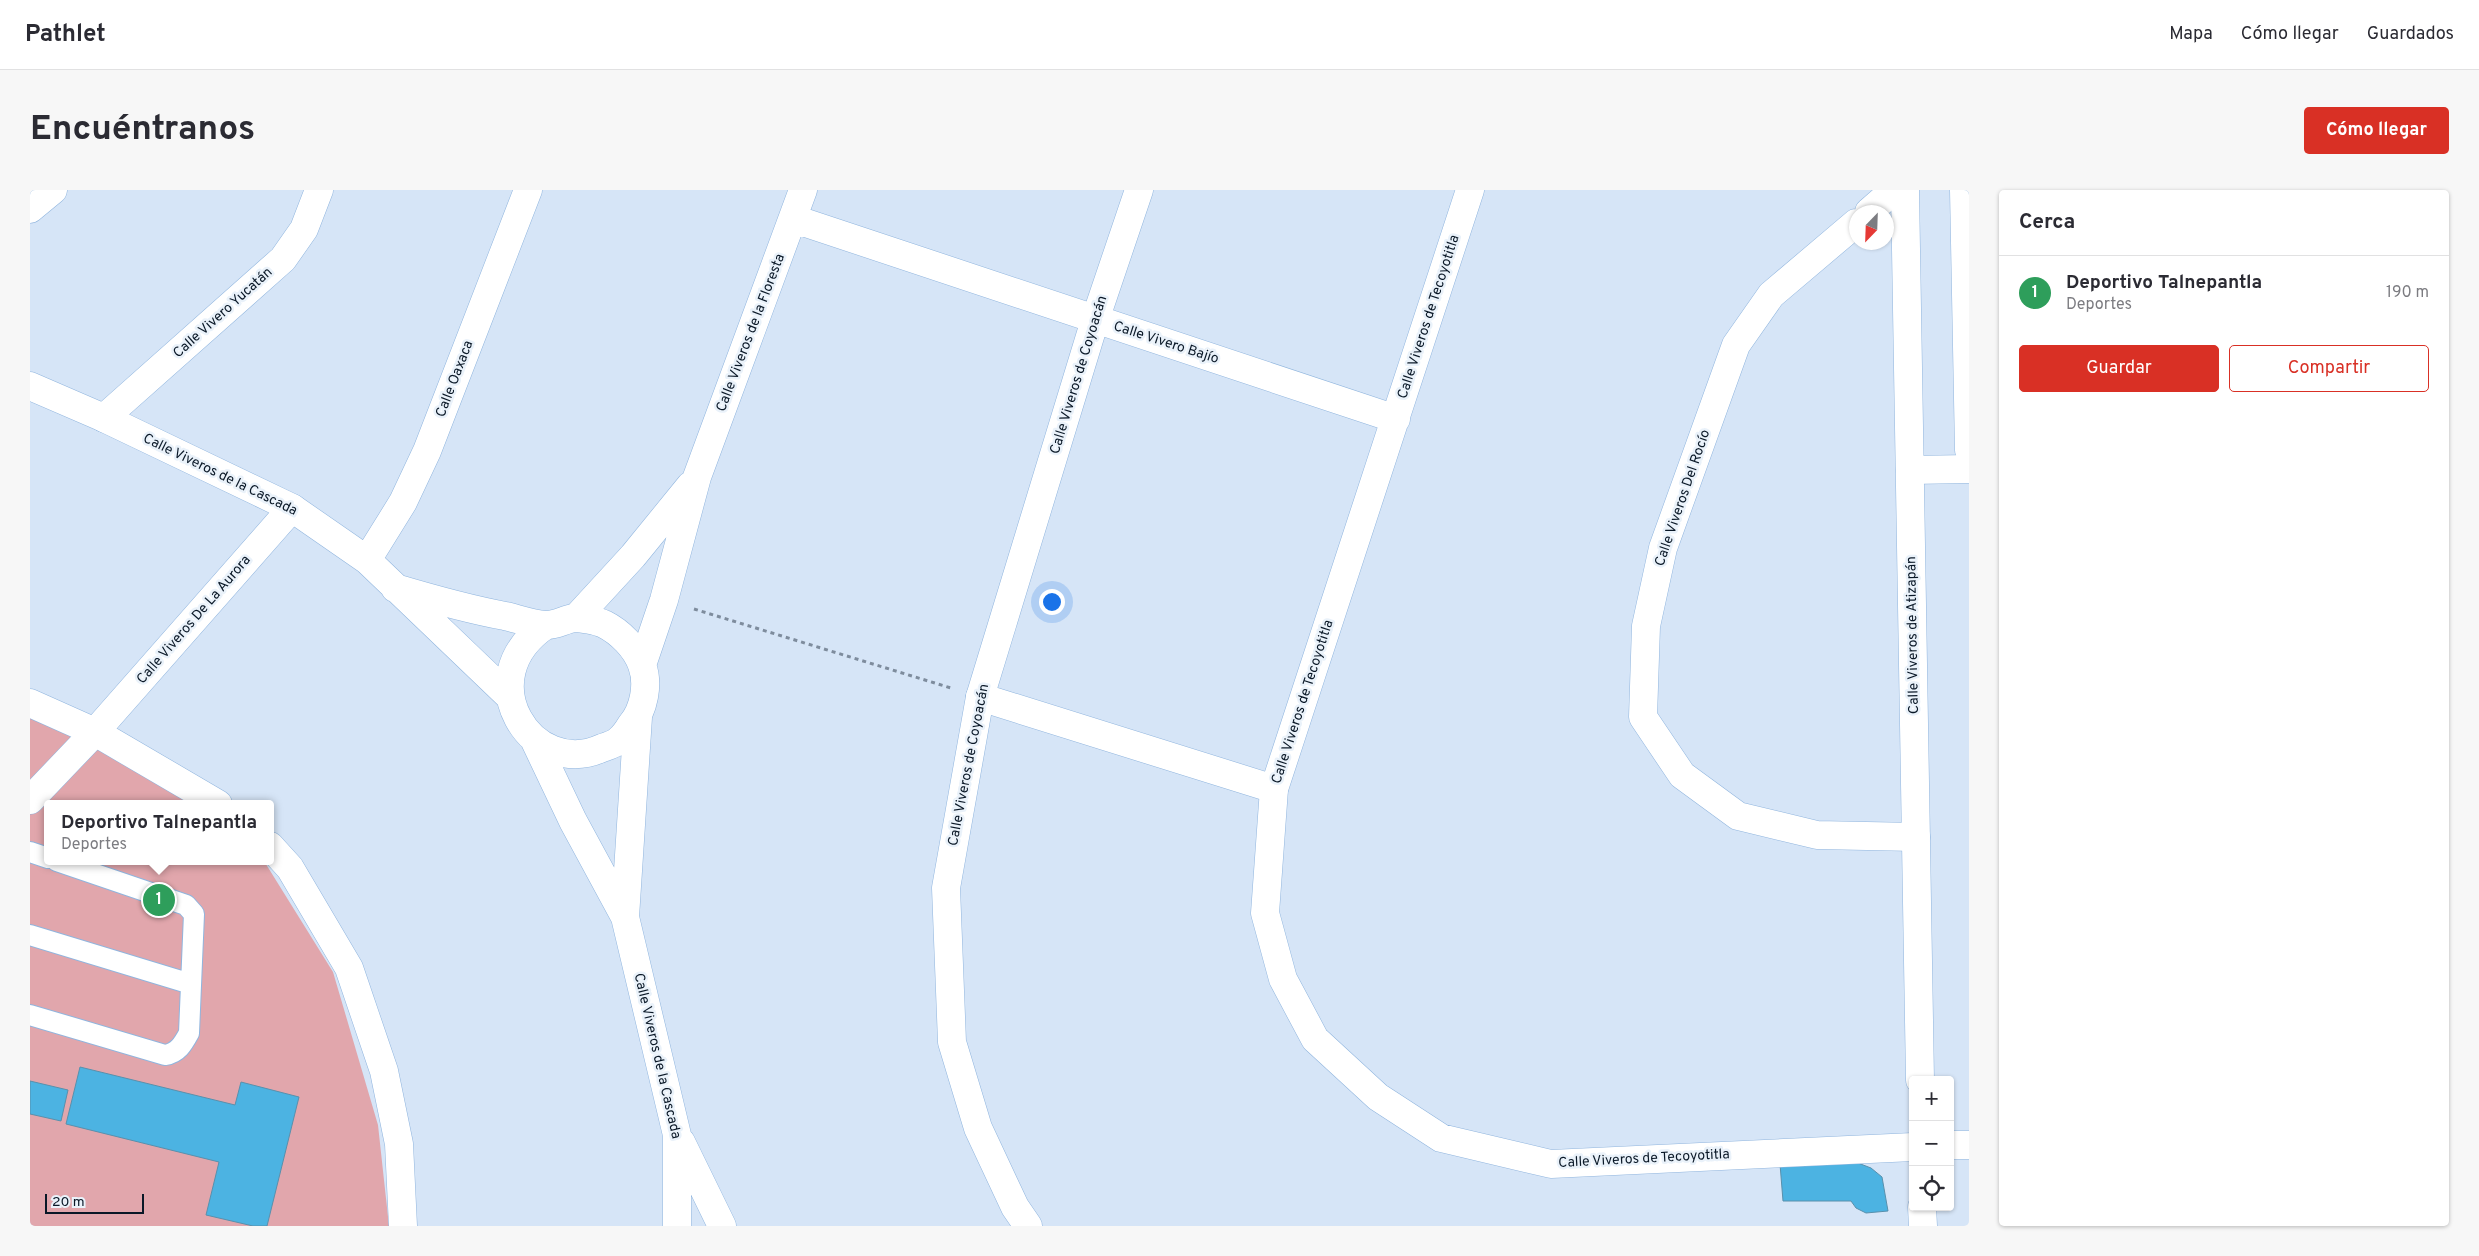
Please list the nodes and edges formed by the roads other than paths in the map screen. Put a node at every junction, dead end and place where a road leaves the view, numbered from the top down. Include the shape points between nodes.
1 (53, 190) edge
2 (319, 190) edge
3 (528, 190) edge
4 (804, 190) edge
5 (1139, 190) edge
6 (1470, 190) edge
7 (1894, 190) edge
8 (1905, 190) edge
9 (1964, 190) edge
10 (1877, 205) edge
11 (30, 210) edge
12 (794, 218) junction
13 (1849, 229) edge
14 (1095, 320) junction
15 (30, 386) edge
16 (104, 418) junction
17 (1396, 419) junction
18 (1969, 450) edge
19 (1969, 469) edge
20 (1910, 470) junction
21 (697, 476) junction
22 (292, 508) junction
23 (367, 560) junction
24 (395, 588) junction
25 (576, 618) junction
26 (546, 625) junction
27 (642, 665) junction
28 (510, 697) junction
29 (980, 697) junction
30 (30, 702) edge
31 (638, 717) junction
32 (95, 732) junction
33 (534, 739) junction
34 (1274, 789) junction
35 (30, 800) edge
36 (211, 800) edge
37 (1916, 837) junction
38 (274, 850) edge
39 (30, 852) edge
40 (44, 857) edge
41 (68, 865) edge
42 (624, 918) junction
43 (30, 935) edge
44 (192, 984) junction
45 (30, 1015) edge
46 (1920, 1076) edge
47 (677, 1134) junction
48 (1954, 1145) edge
49 (1969, 1145) edge
50 (1909, 1146) edge
51 (1922, 1211) edge
52 (403, 1226) edge
53 (677, 1226) edge
54 (722, 1226) edge
55 (1028, 1226) edge
56 (1922, 1226) edge

1 - 11 street
2 - 16 street, Calle Vivero Yucatán via 304,228 283,259
3 - 23 street, Calle Oaxaca via 427,451 403,502
4 - 12 street, Calle Viveros de la Floresta
5 - 14 street, Calle Viveros de Coyoacán
6 - 17 street, Calle Viveros de Tecoyotitla
7 - 10 street
8 - 20 street, Calle Viveros de Atizapán
9 - 18 street
12 - 14 street, Calle Vivero Bajío
12 - 21 street, Calle Viveros de la Floresta
13 - 37 street, Calle Viveros Del Rocío via 1771,294 1736,345 1663,548 1646,626 1643,717 1682,775 1738,816 1817,835
14 - 17 street, Calle Vivero Bajío
14 - 29 street, Calle Viveros de Coyoacán
15 - 16 street, Calle Viveros de la Cascada
16 - 22 street, Calle Viveros de la Cascada
17 - 34 street, Calle Viveros de Tecoyotitla
19 - 20 street
20 - 37 street, Calle Viveros de Atizapán
21 - 25 street, Calle Viveros de la Floresta via 633,556
21 - 27 street, Calle Viveros de la Floresta via 664,600
22 - 23 street, Calle Viveros de la Cascada
22 - 32 street, Calle Viveros De La Aurora
23 - 24 street, Calle Viveros de la Cascada
24 - 26 street, Calle Viveros de la Cascada via 462,608
24 - 28 street, Calle Viveros de la Cascada
25 - 26 street
25 - 27 street via 604,624 627,641
26 - 28 street via 532,635 513,663
27 - 31 street via 645,692
28 - 33 street via 518,720
29 - 34 street
29 - 55 street, Calle Viveros de Coyoacán via 946,888 952,1042 978,1128 1015,1207
30 - 32 street
31 - 33 street via 619,741 592,753 561,752
31 - 42 street, Calle Viveros de la Cascada
32 - 35 street, Calle Viveros De La Aurora
32 - 36 street
33 - 42 street, Calle Viveros de la Cascada
34 - 50 street, Calle Viveros de Tecoyotitla via 1265,913 1283,979 1315,1039 1378,1097 1441,1138 1551,1164
37 - 46 street, Calle Viveros de Atizapán
38 - 52 street via 290,868 349,968 384,1071 399,1144
39 - 40 lane
41 - 44 lane via 192,909
42 - 47 street, Calle Viveros de la Cascada
43 - 44 lane
44 - 45 lane via 189,1033 173,1054 164,1055
47 - 53 street, Calle Viveros de la Cascada
47 - 54 street
48 - 49 street
51 - 56 street

